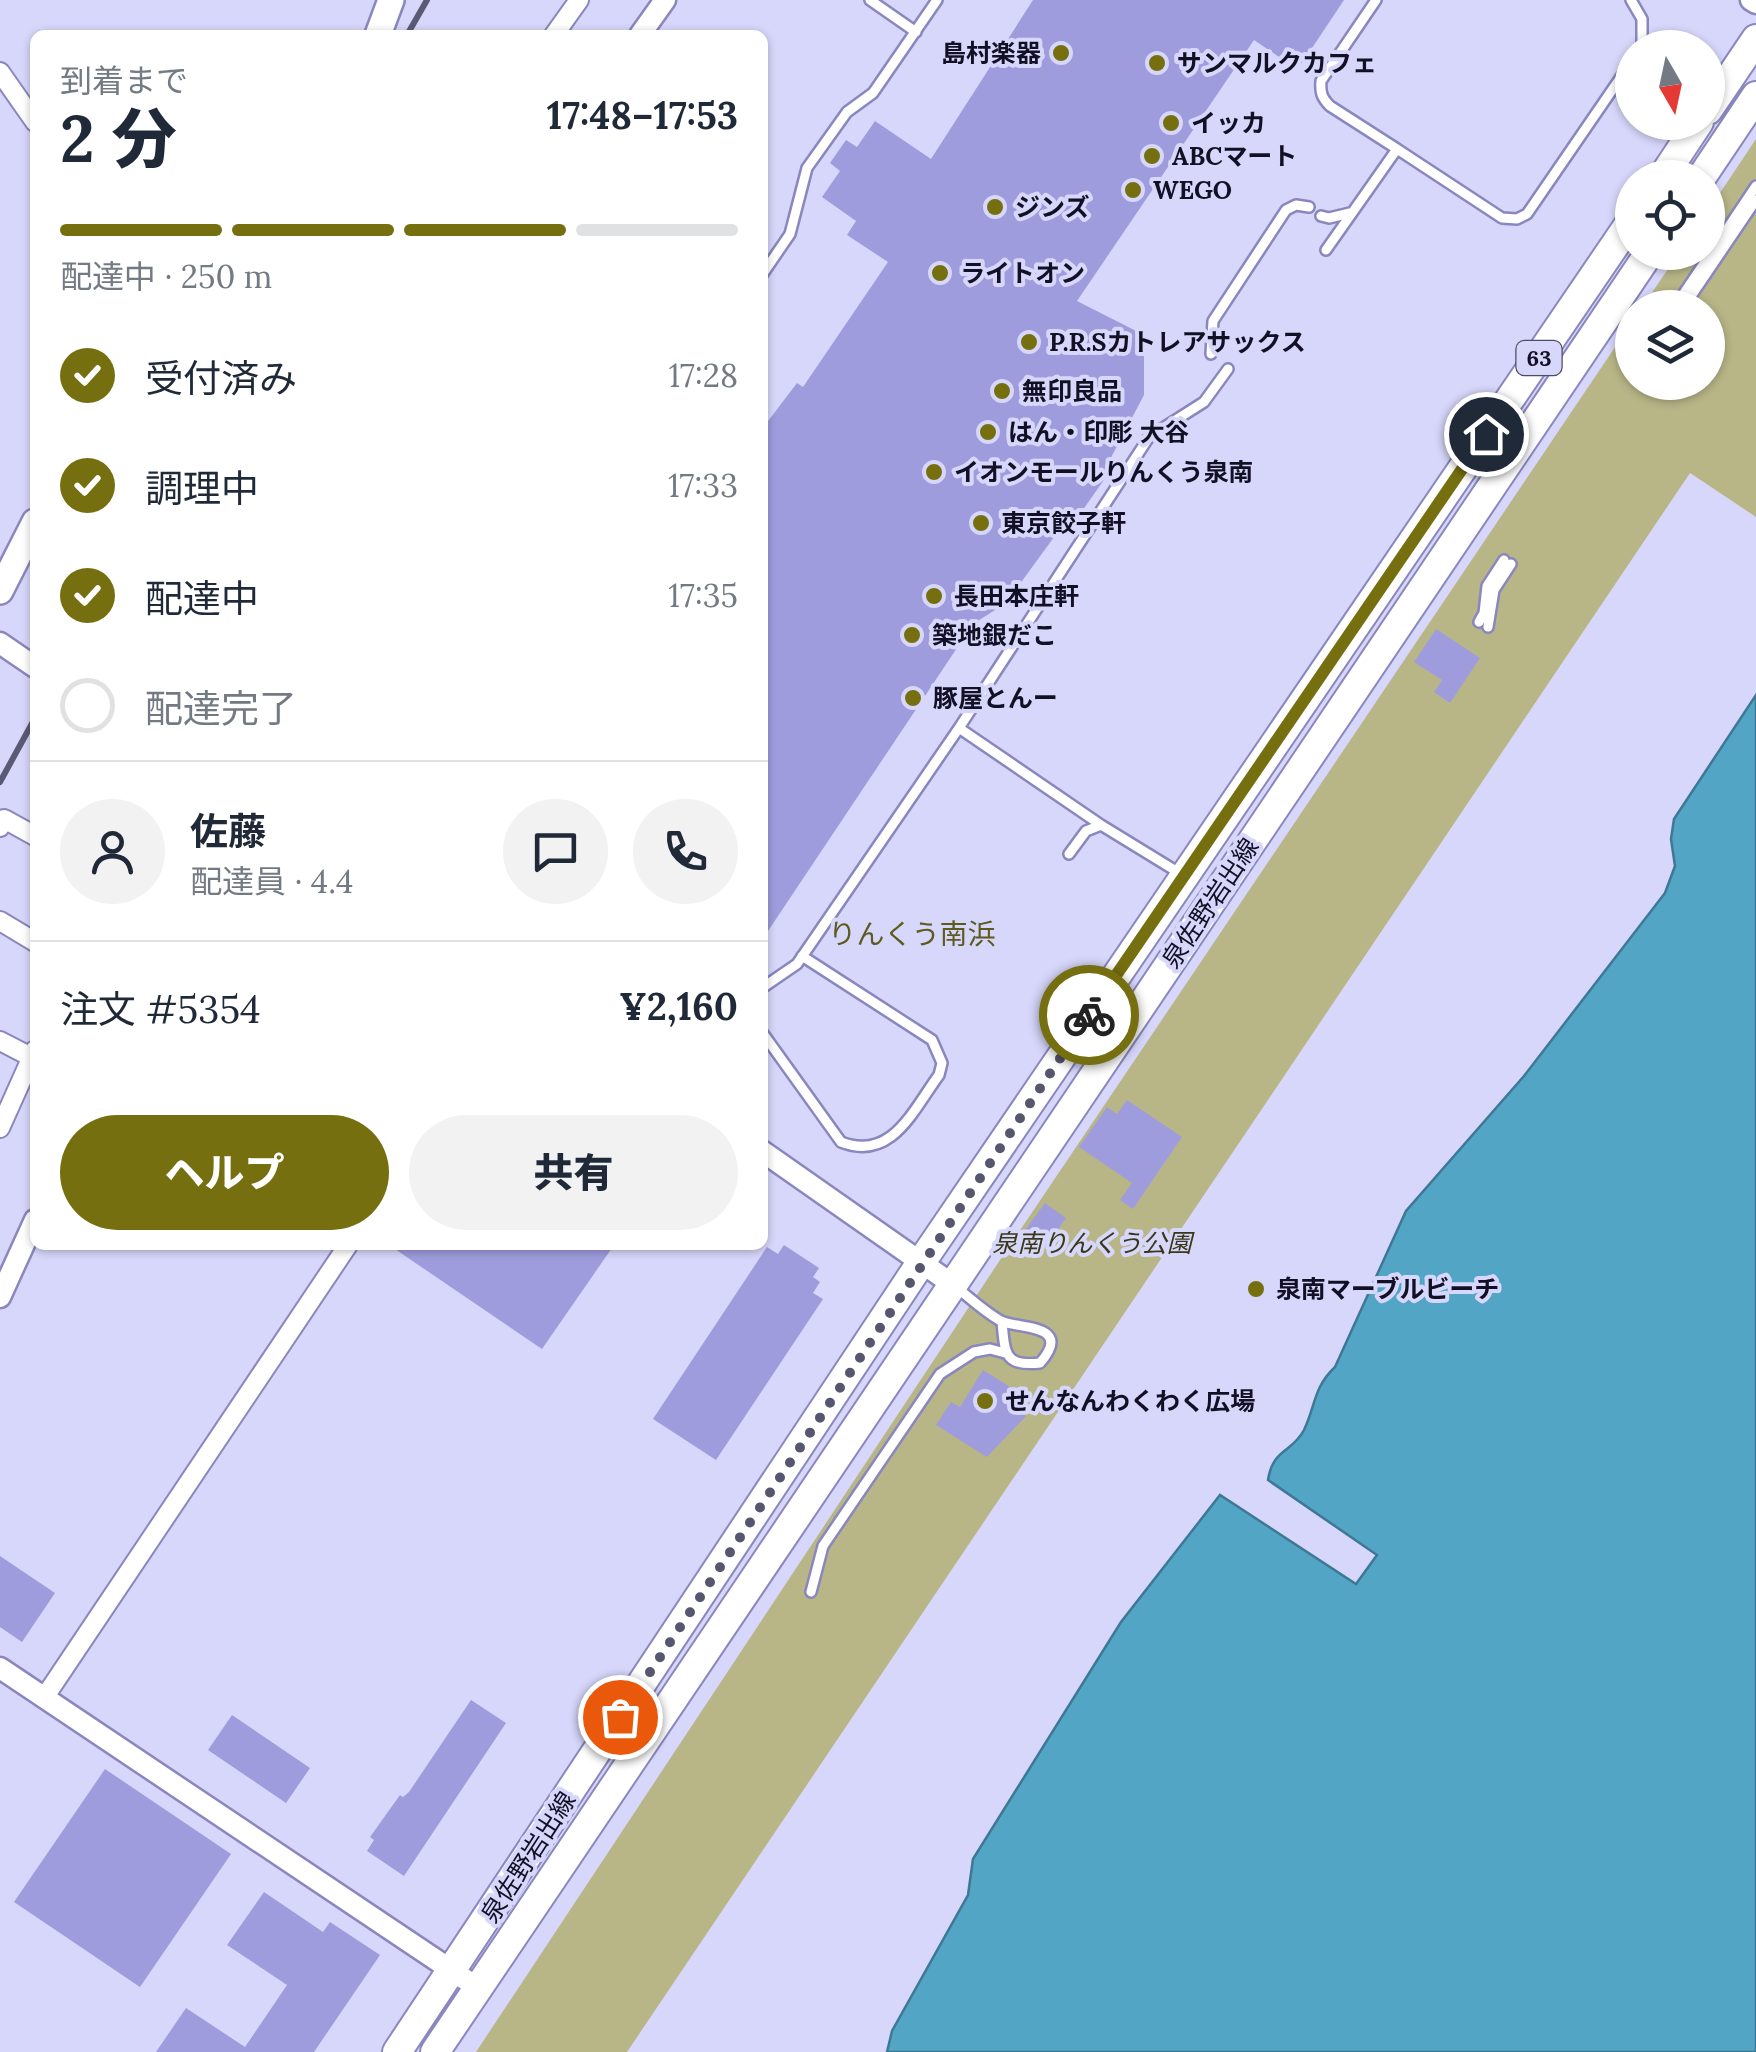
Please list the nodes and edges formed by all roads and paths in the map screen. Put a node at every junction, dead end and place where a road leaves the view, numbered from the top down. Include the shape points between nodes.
1 (392, 0) edge
2 (579, 0) edge
3 (665, 0) edge
4 (870, 0) edge
5 (937, 0) edge
6 (1376, 0) edge
7 (1631, 0) edge
8 (380, 30) edge
9 (558, 30) edge
10 (644, 30) edge
11 (1642, 30) edge
12 (916, 32) junction
13 (1756, 39) edge
14 (0, 72) edge
15 (1725, 85) edge
16 (1615, 86) edge
17 (1756, 96) edge
18 (30, 115) edge
19 (1396, 149) junction
20 (1713, 160) edge
21 (1756, 186) edge
22 (1756, 200) edge
23 (1309, 206) dead end
24 (1353, 212) junction
25 (1322, 216) dead end
26 (1615, 245) edge
27 (1326, 250) dead end
28 (768, 267) edge
29 (1638, 270) edge
30 (1686, 290) edge
31 (1696, 290) edge
32 (1211, 354) dead end
33 (1228, 369) dead end
34 (30, 532) edge
35 (1507, 562) dead end
36 (0, 590) edge
37 (1484, 624) dead end
38 (0, 643) edge
39 (30, 664) edge
40 (959, 728) junction
41 (1101, 825) junction
42 (0, 827) edge
43 (30, 833) edge
44 (1069, 854) dead end
45 (1184, 875) junction
46 (0, 922) edge
47 (30, 939) edge
48 (802, 956) junction
49 (768, 984) edge
50 (768, 1041) edge
51 (0, 1042) edge
52 (30, 1054) edge
53 (30, 1064) edge
54 (0, 1128) edge
55 (768, 1156) edge
56 (30, 1231) edge
57 (345, 1250) edge
58 (922, 1261) junction
59 (952, 1284) junction
60 (0, 1297) edge
61 (1002, 1322) junction
62 (1005, 1353) junction
63 (810, 1592) dead end
64 (0, 1668) edge
65 (44, 1698) junction
66 (452, 1973) junction
67 (478, 1988) junction
68 (397, 2052) edge
69 (434, 2052) edge

1 - 8 main road
2 - 9 street
3 - 10 street
4 - 12 lane
5 - 12 lane
6 - 19 lane via 1320,90 1330,106
7 - 11 lane
12 - 28 lane via 874,93 847,112 807,168 790,234
13 - 15 main road
14 - 18 street
16 - 19 lane via 1527,214 1517,219 1502,218
17 - 20 main road
19 - 24 lane
21 - 30 lane
22 - 31 lane
23 - 32 lane via 1286,210 1213,321
24 - 25 lane
24 - 27 lane
26 - 45 main road, 泉佐野岩出線 / 63
29 - 59 main road, 泉佐野岩出線 / 63
33 - 40 lane via 1204,402 1148,437
34 - 36 main road
35 - 37 lane
38 - 39 street
40 - 41 lane
40 - 48 lane
41 - 44 lane via 1086,831
41 - 45 lane
42 - 43 street via 4,819
45 - 58 main road, 泉佐野岩出線 / 63
46 - 47 street
48 - 49 lane
48 - 50 lane via 932,1040 942,1063 939,1075 888,1141 853,1147 840,1142
51 - 52 street
53 - 54 street
55 - 58 street
56 - 60 street
57 - 65 street
58 - 59 street
58 - 66 main road, 泉佐野岩出線 / 63
59 - 61 lane
59 - 67 main road, 泉佐野岩出線 / 63
61 - 62 lane
61 - 62 lane via 1033,1326 1050,1343 1040,1364 1020,1364
62 - 63 lane via 974,1352 940,1374 823,1546
64 - 65 street
65 - 66 street
66 - 67 street
66 - 68 main road, 泉佐野岩出線 / 63
67 - 69 main road, 泉佐野岩出線 / 63

